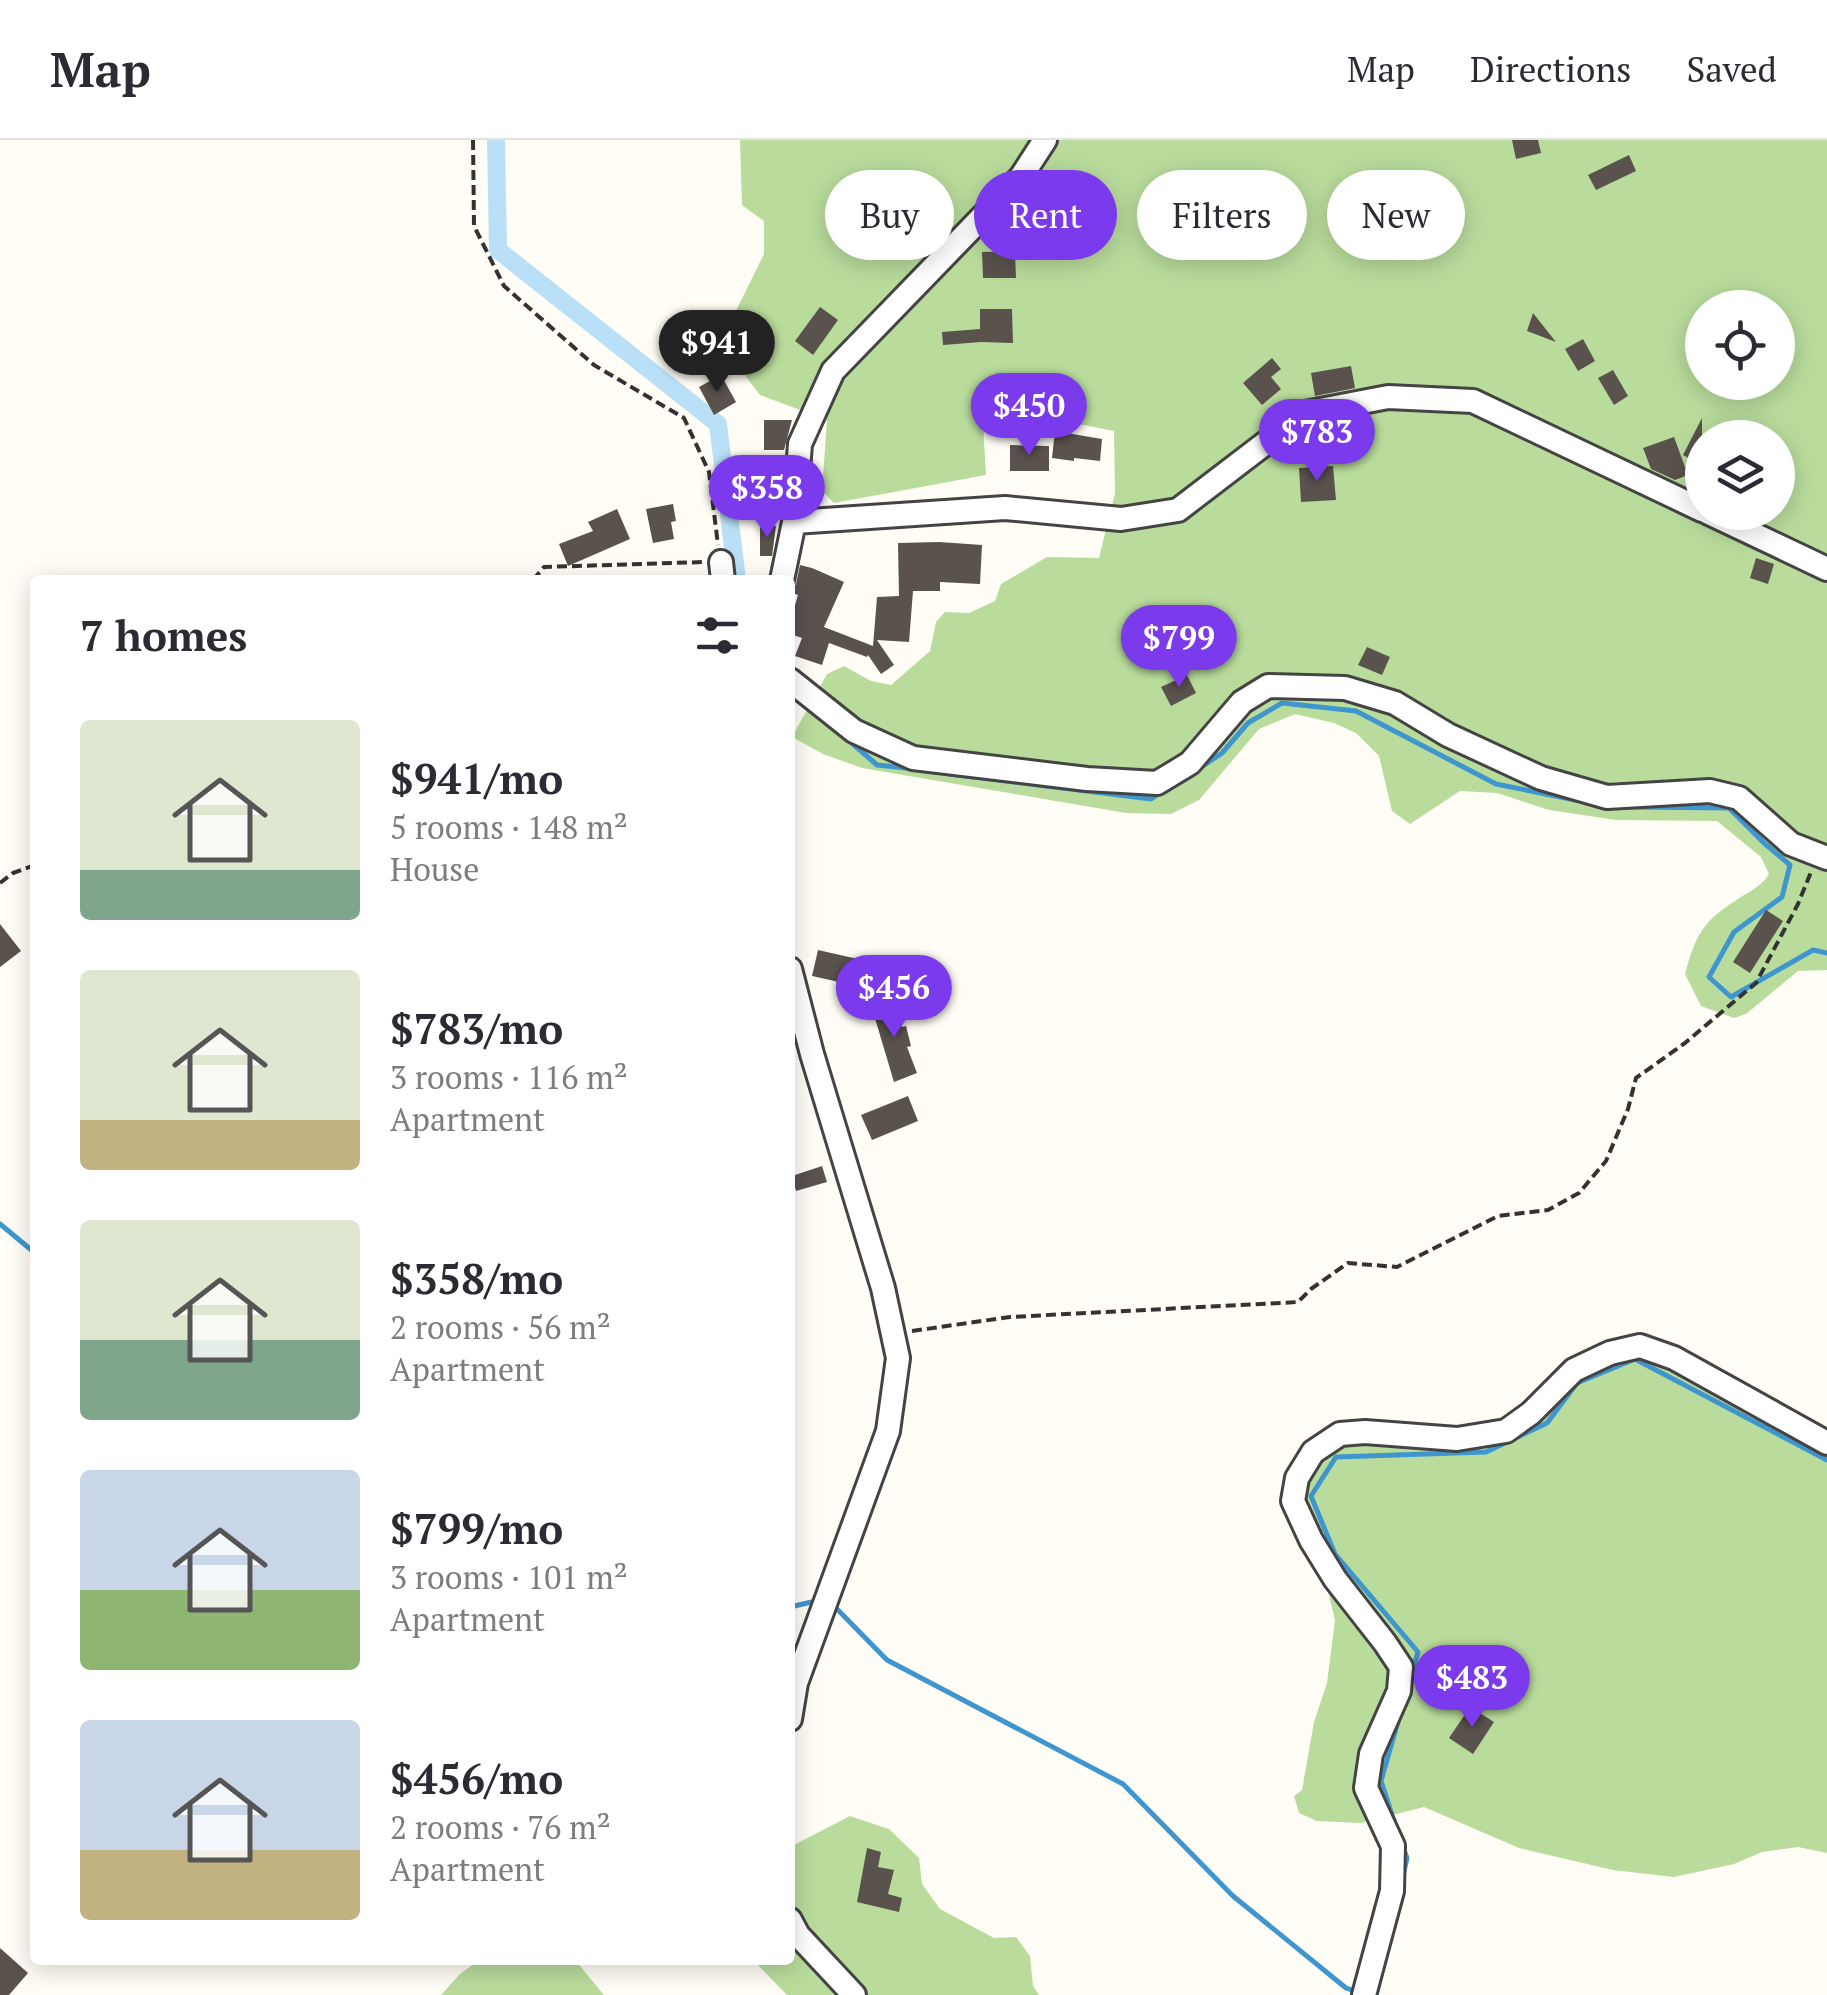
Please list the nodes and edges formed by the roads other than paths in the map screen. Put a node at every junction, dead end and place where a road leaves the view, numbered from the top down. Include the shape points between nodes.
1 (1045, 140) edge
2 (1685, 502) edge
3 (794, 522) junction
4 (1745, 530) edge
5 (1827, 569) edge
6 (783, 575) edge
7 (795, 684) edge
8 (1823, 856) edge
9 (795, 988) edge
10 (1827, 1444) edge
11 (795, 1689) edge
12 (795, 1929) edge
13 (854, 1995) edge
14 (1364, 1995) edge

1 - 3 street via 1021,177 833,371 800,444
2 - 3 street via 1473,401 1388,397 1305,413 1178,510 1121,519 1005,508
3 - 6 street
4 - 5 street
7 - 8 street via 854,731 913,758 1157,783 1190,763 1242,702 1268,686 1346,688 1394,703 1541,778 1607,797 1710,790 1738,798 1791,844
9 - 11 street via 884,1288 898,1358 888,1431
10 - 14 street via 1674,1358 1640,1346 1574,1370 1506,1431 1458,1440 1340,1434 1313,1452 1293,1501 1336,1579 1401,1667 1366,1788 1394,1846 1392,1891
12 - 13 street

